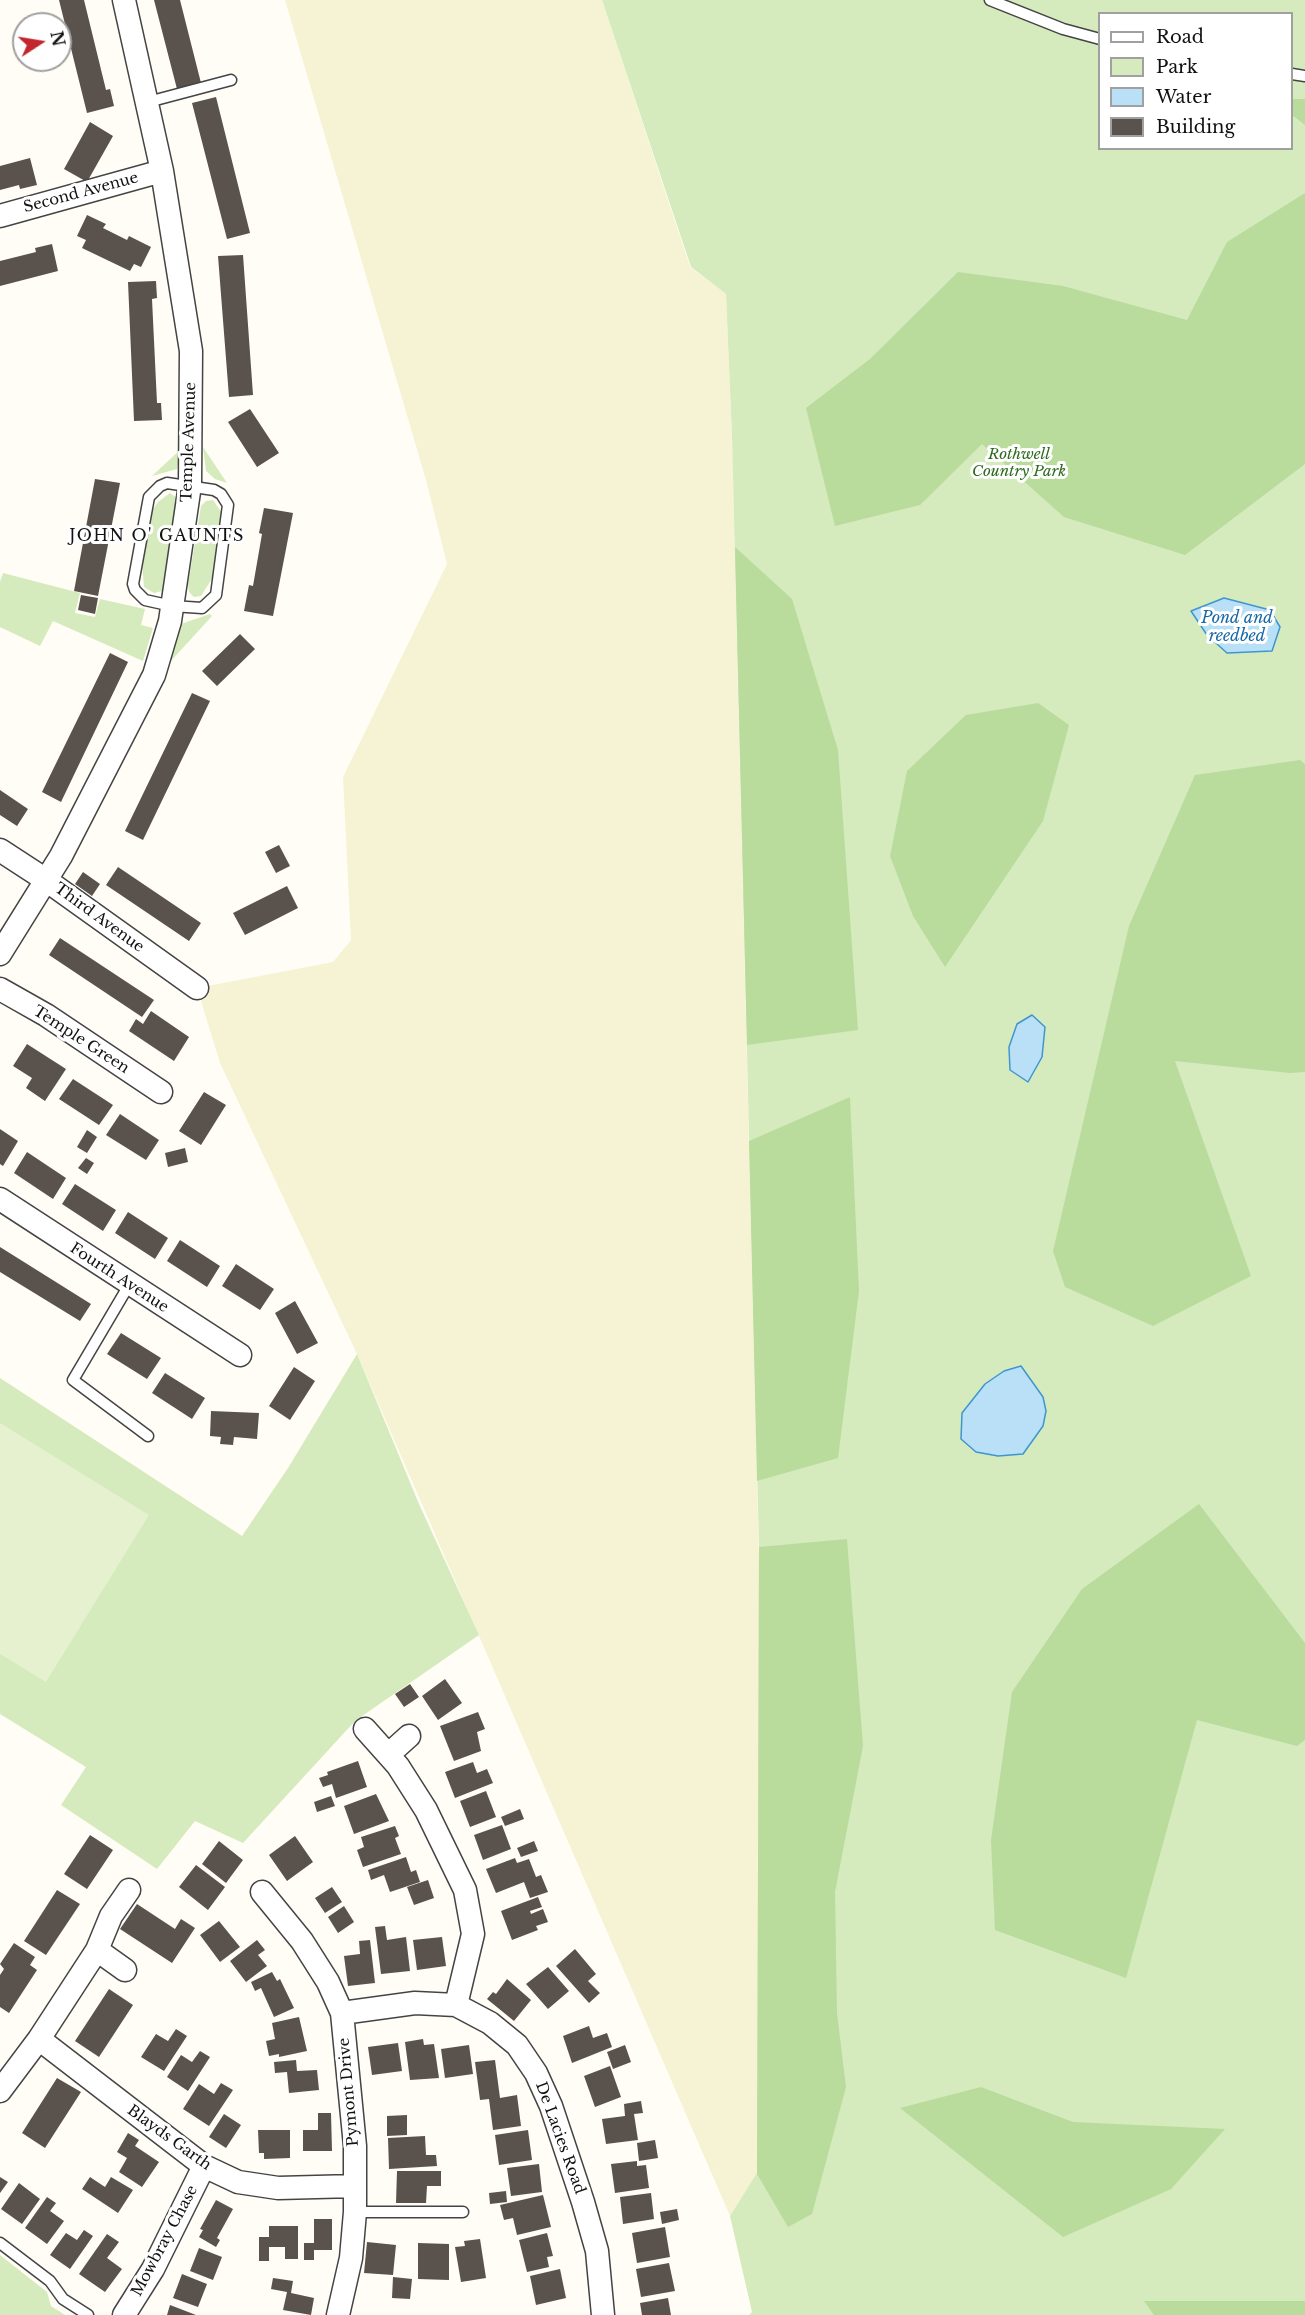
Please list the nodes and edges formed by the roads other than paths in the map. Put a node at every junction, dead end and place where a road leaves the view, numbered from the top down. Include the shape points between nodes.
1 (124, 0) edge
2 (990, 0) edge
3 (1098, 38) edge
4 (231, 80) dead end
5 (148, 102) junction
6 (162, 171) junction
7 (0, 216) edge
8 (190, 485) junction
9 (172, 606) junction
10 (0, 850) edge
11 (46, 880) junction
12 (0, 954) edge
13 (0, 988) edge
14 (196, 988) dead end
15 (161, 1092) dead end
16 (0, 1199) edge
17 (129, 1285) junction
18 (240, 1355) dead end
19 (148, 1436) dead end
20 (365, 1729) dead end
21 (409, 1736) dead end
22 (389, 1754) junction
23 (129, 1890) dead end
24 (262, 1892) dead end
25 (97, 1950) junction
26 (125, 1970) dead end
27 (456, 2005) junction
28 (342, 2013) junction
29 (39, 2039) junction
30 (0, 2091) edge
31 (204, 2166) junction
32 (356, 2186) junction
33 (355, 2212) junction
34 (463, 2212) dead end
35 (0, 2243) edge
36 (88, 2315) edge
37 (124, 2315) edge
38 (338, 2315) edge
39 (603, 2315) edge

1 - 5 street, Temple Avenue
2 - 3 lane
4 - 5 lane
5 - 6 street, Temple Avenue
6 - 7 street, Second Avenue
6 - 8 street, Temple Avenue via 192,351
8 - 9 street, Temple Avenue
8 - 9 lane via 168,483 148,498 133,577 139,596
8 - 9 lane via 221,494 230,512 216,595 202,608
9 - 11 street, Temple Avenue via 154,675
10 - 11 street, Third Avenue
11 - 12 street, Temple Avenue
11 - 14 street, Third Avenue
13 - 15 street, Temple Green
16 - 17 street, Fourth Avenue
17 - 18 street, Fourth Avenue
17 - 19 lane via 74,1380
20 - 22 street
21 - 22 street
22 - 27 street via 426,1810 465,1890 473,1934
23 - 25 street via 111,1916
24 - 28 street, Pymont Drive via 302,1941
25 - 26 street
25 - 29 street
27 - 28 street, De Lacies Road via 415,2003
27 - 39 street, De Lacies Road via 490,2023 516,2045 536,2073 551,2106 597,2251
28 - 32 street, Pymont Drive
29 - 30 street
29 - 31 street, Blayds Garth
31 - 32 street, Blayds Garth via 238,2182 278,2188
31 - 37 street, Mowbray Chase via 153,2269
32 - 33 street, Pymont Drive
33 - 34 lane
33 - 38 street, Pymont Drive via 351,2258
35 - 36 lane via 50,2281 63,2299

